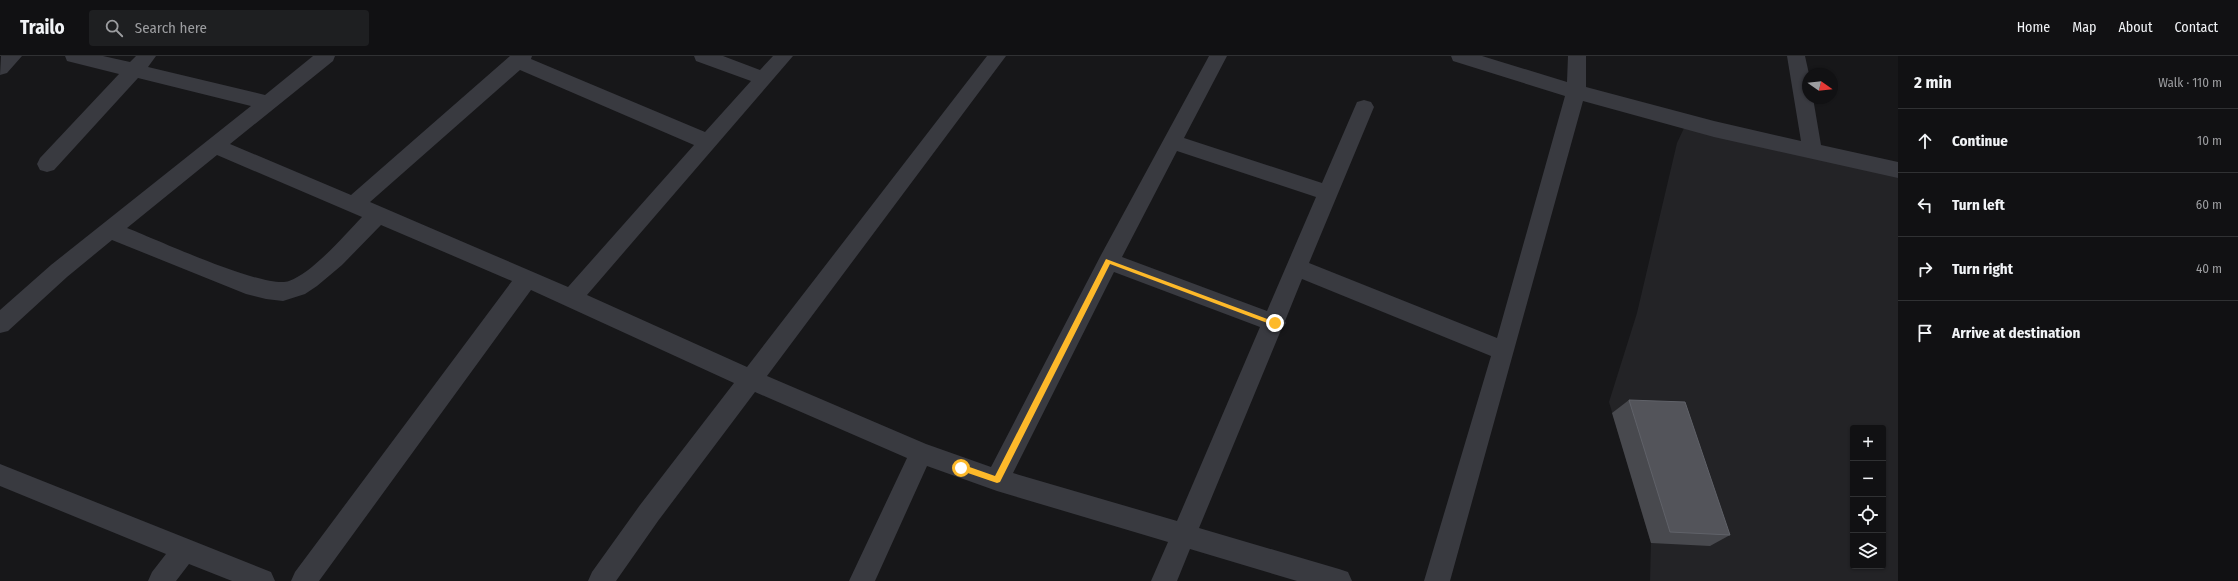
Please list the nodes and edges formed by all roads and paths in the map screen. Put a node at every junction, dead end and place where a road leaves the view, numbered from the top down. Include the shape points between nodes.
1 (13, 56) edge
2 (74, 56) edge
3 (147, 56) edge
4 (326, 56) edge
5 (703, 56) edge
6 (784, 56) edge
7 (997, 56) edge
8 (1218, 56) edge
9 (1460, 56) edge
10 (1577, 56) edge
11 (1796, 56) edge
12 (520, 59) edge
13 (0, 68) edge
14 (133, 70) junction
15 (764, 79) junction
16 (1576, 92) junction
17 (266, 102) junction
18 (1364, 107) dead end
19 (708, 142) junction
20 (1173, 142) junction
21 (215, 146) junction
22 (1812, 150) junction
23 (47, 164) dead end
24 (1898, 170) edge
25 (1328, 193) junction
26 (354, 204) junction
27 (378, 215) junction
28 (110, 230) junction
29 (1109, 261) junction
30 (1297, 268) junction
31 (527, 278) junction
32 (571, 299) junction
33 (1275, 323) junction
34 (0, 324) edge
35 (1504, 351) junction
36 (750, 380) junction
37 (921, 453) junction
38 (0, 475) edge
39 (997, 480) junction
40 (1183, 536) junction
41 (183, 551) junction
42 (161, 581) edge
43 (262, 581) edge
44 (304, 581) edge
45 (601, 581) edge
46 (862, 581) edge
47 (1164, 581) edge
48 (1339, 581) edge
49 (1437, 581) edge

1 - 13 street
2 - 14 street
3 - 14 street
4 - 17 street
5 - 15 street
6 - 15 street
7 - 36 street
8 - 20 street
9 - 16 street
10 - 16 street
11 - 22 street
12 - 19 street
12 - 26 street
14 - 17 street
14 - 23 street
15 - 19 street
16 - 22 street via 1714,129
16 - 35 street
17 - 21 street
18 - 25 street
19 - 32 street
20 - 25 street
20 - 29 street
21 - 26 street
21 - 28 street
22 - 24 street
25 - 30 street
26 - 27 street
27 - 28 street via 317,275 300,287 287,291 254,288
27 - 31 street
28 - 34 street
29 - 33 street
29 - 39 street
30 - 33 street
30 - 35 street
31 - 32 street
31 - 44 street
32 - 36 street
33 - 40 street
35 - 49 street
36 - 37 street
36 - 45 street
37 - 39 street
37 - 46 street
38 - 41 street
39 - 40 street
40 - 47 street
40 - 48 street
41 - 42 street
41 - 43 street

